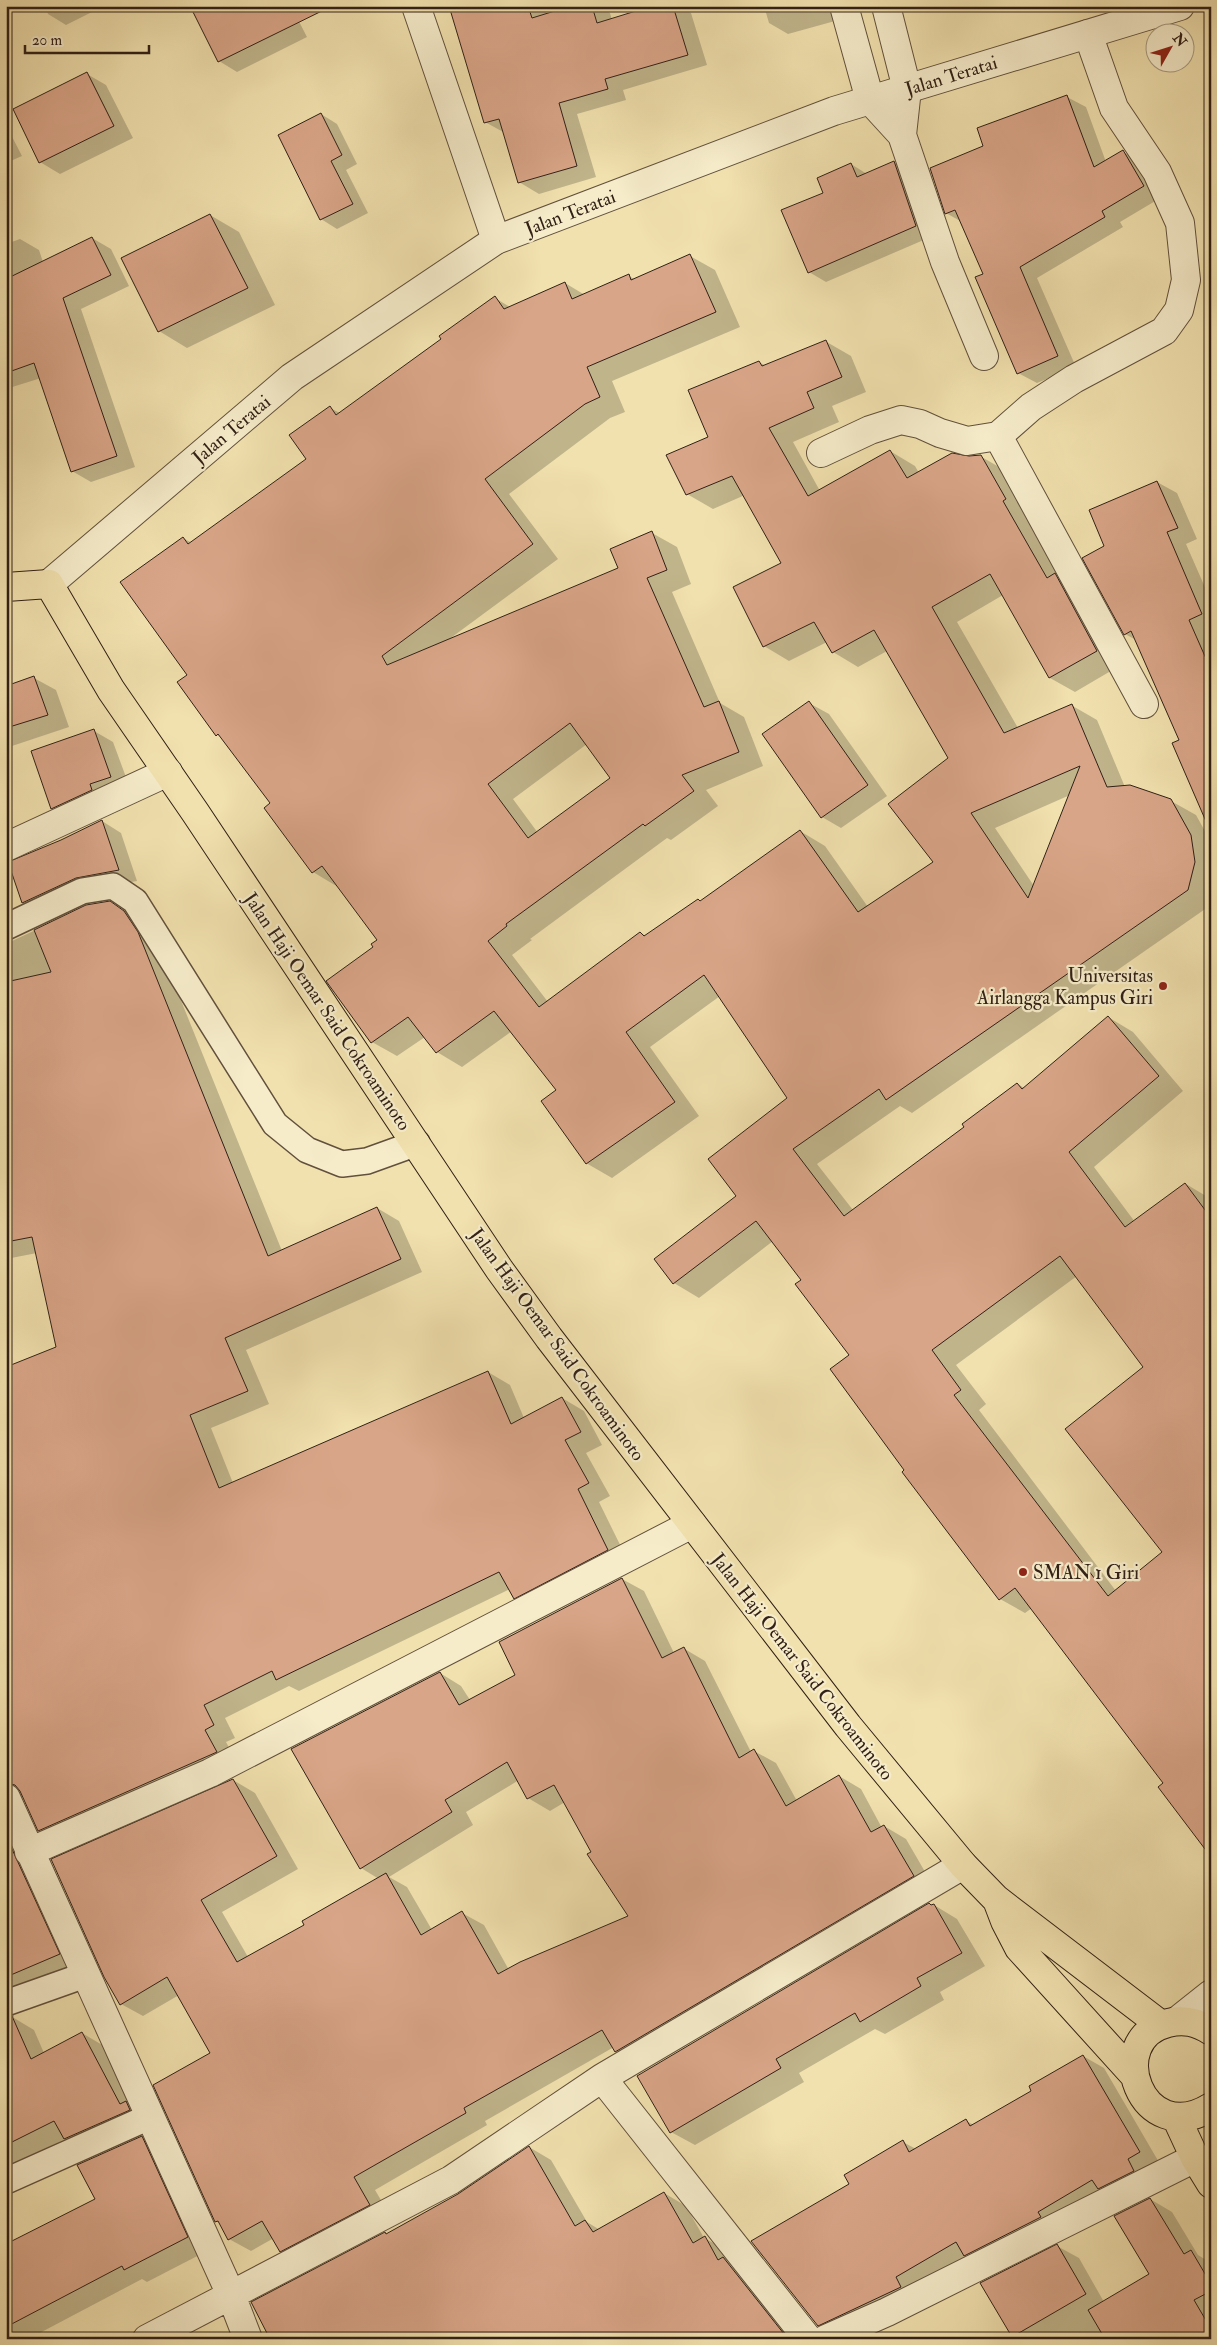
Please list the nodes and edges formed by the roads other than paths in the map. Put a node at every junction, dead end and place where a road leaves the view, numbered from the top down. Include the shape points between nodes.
1 (416, 6) edge
2 (844, 6) edge
3 (886, 6) edge
4 (1180, 6) edge
5 (1088, 34) junction
6 (907, 89) junction
7 (870, 100) junction
8 (902, 135) junction
9 (496, 240) junction
10 (984, 356) dead end
11 (998, 436) junction
12 (820, 452) dead end
13 (49, 584) junction
14 (6, 587) edge
15 (1144, 704) dead end
16 (168, 772) junction
17 (6, 847) edge
18 (6, 927) edge
19 (417, 1143) junction
20 (692, 1524) junction
21 (6, 1798) edge
22 (29, 1852) junction
23 (963, 1865) junction
24 (996, 1899) junction
25 (85, 1975) junction
26 (1211, 1994) edge
27 (6, 2003) edge
28 (1169, 2023) junction
29 (1211, 2032) edge
30 (1134, 2076) junction
31 (602, 2078) junction
32 (1211, 2107) edge
33 (150, 2117) junction
34 (1176, 2117) junction
35 (1195, 2158) junction
36 (6, 2181) edge
37 (1211, 2184) edge
38 (231, 2295) junction
39 (147, 2339) edge
40 (248, 2339) edge
41 (808, 2339) edge
42 (826, 2339) edge

1 - 9 street
2 - 7 street
3 - 6 street
4 - 5 street, Jalan Teratai
5 - 6 street, Jalan Teratai
5 - 11 street via 1114,108 1157,172 1180,222 1186,280 1178,310 1164,331 1074,379 1031,408
6 - 7 street, Jalan Teratai
6 - 8 street
7 - 8 street
7 - 9 street, Jalan Teratai
8 - 10 street via 948,270
9 - 13 street, Jalan Teratai via 292,377
11 - 12 street via 966,441 901,420
11 - 15 street
13 - 14 main road
13 - 16 main road, Jalan Haji Oemar Said Cokroaminoto via 111,690
16 - 17 street
16 - 19 main road, Jalan Haji Oemar Said Cokroaminoto
18 - 19 lane via 82,891 113,886 135,901 275,1124 307,1150 342,1164 368,1161
19 - 20 main road, Jalan Haji Oemar Said Cokroaminoto via 499,1269
20 - 22 street via 210,1773
20 - 23 main road, Jalan Haji Oemar Said Cokroaminoto via 848,1726
21 - 22 street
22 - 25 street
23 - 24 main road, Jalan Haji Oemar Said Cokroaminoto
23 - 31 street
24 - 28 main road, Jalan Haji Oemar Said Cokroaminoto
24 - 30 main road via 1019,1948
25 - 27 lane
25 - 33 street
26 - 28 street
28 - 29 main road via 1190,2021
28 - 30 main road via 1148,2033 1139,2046 1134,2060
30 - 34 main road via 1136,2086 1148,2104
31 - 38 street via 451,2180
31 - 41 street
32 - 34 main road via 1194,2115
33 - 36 lane
33 - 38 street
34 - 35 main road
35 - 37 main road
35 - 42 street via 887,2312
38 - 39 street
38 - 40 street

